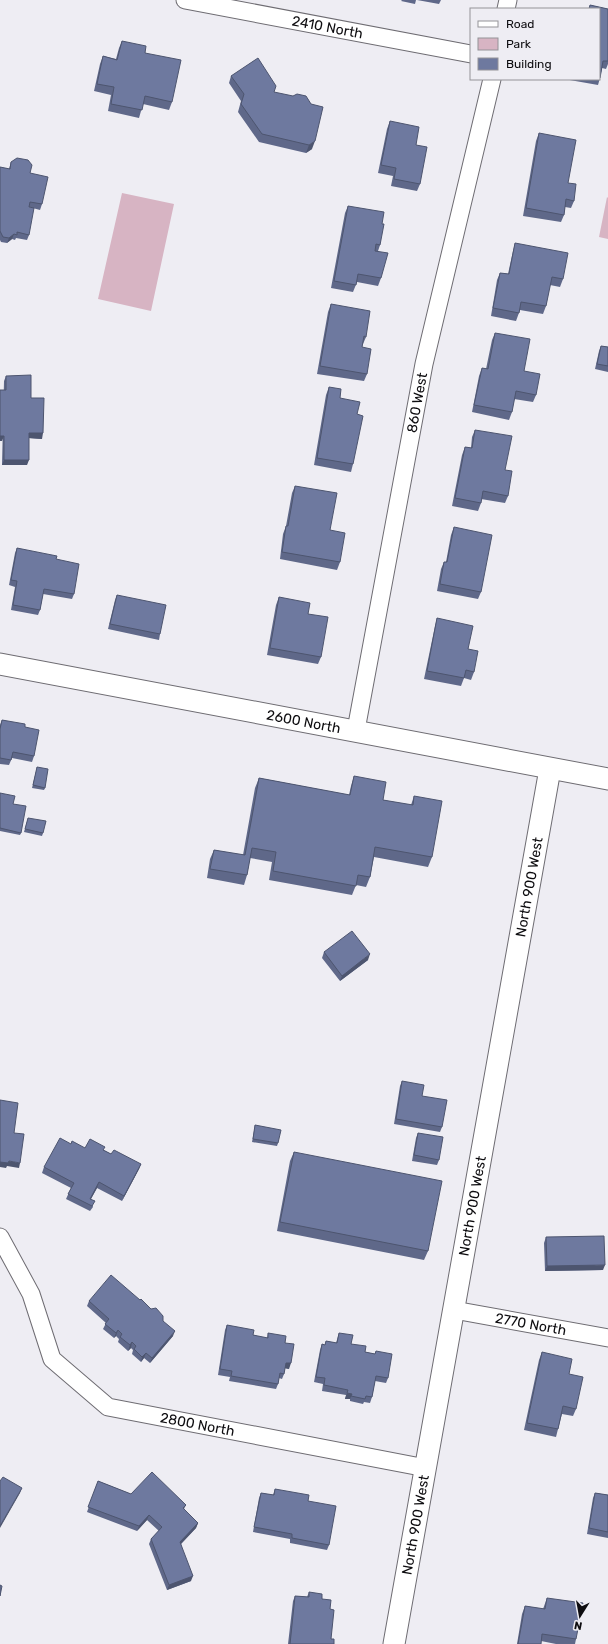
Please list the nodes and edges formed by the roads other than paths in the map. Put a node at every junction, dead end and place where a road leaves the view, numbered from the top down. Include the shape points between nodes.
1 (185, 0) edge
2 (470, 54) edge
3 (492, 80) edge
4 (0, 664) edge
5 (356, 730) junction
6 (550, 769) junction
7 (608, 779) edge
8 (0, 1237) edge
9 (454, 1310) junction
10 (608, 1338) edge
11 (426, 1468) junction
12 (394, 1644) edge

1 - 2 street, 2410 North
3 - 5 street, 860 West via 424,364
4 - 5 street, 2600 North
5 - 6 street, 2600 North
6 - 7 street, 2600 North
6 - 9 street, North 900 West
8 - 11 street, 2800 North via 31,1294 52,1359 108,1407
9 - 10 street, 2770 North
9 - 11 street, North 900 West
11 - 12 street, North 900 West

